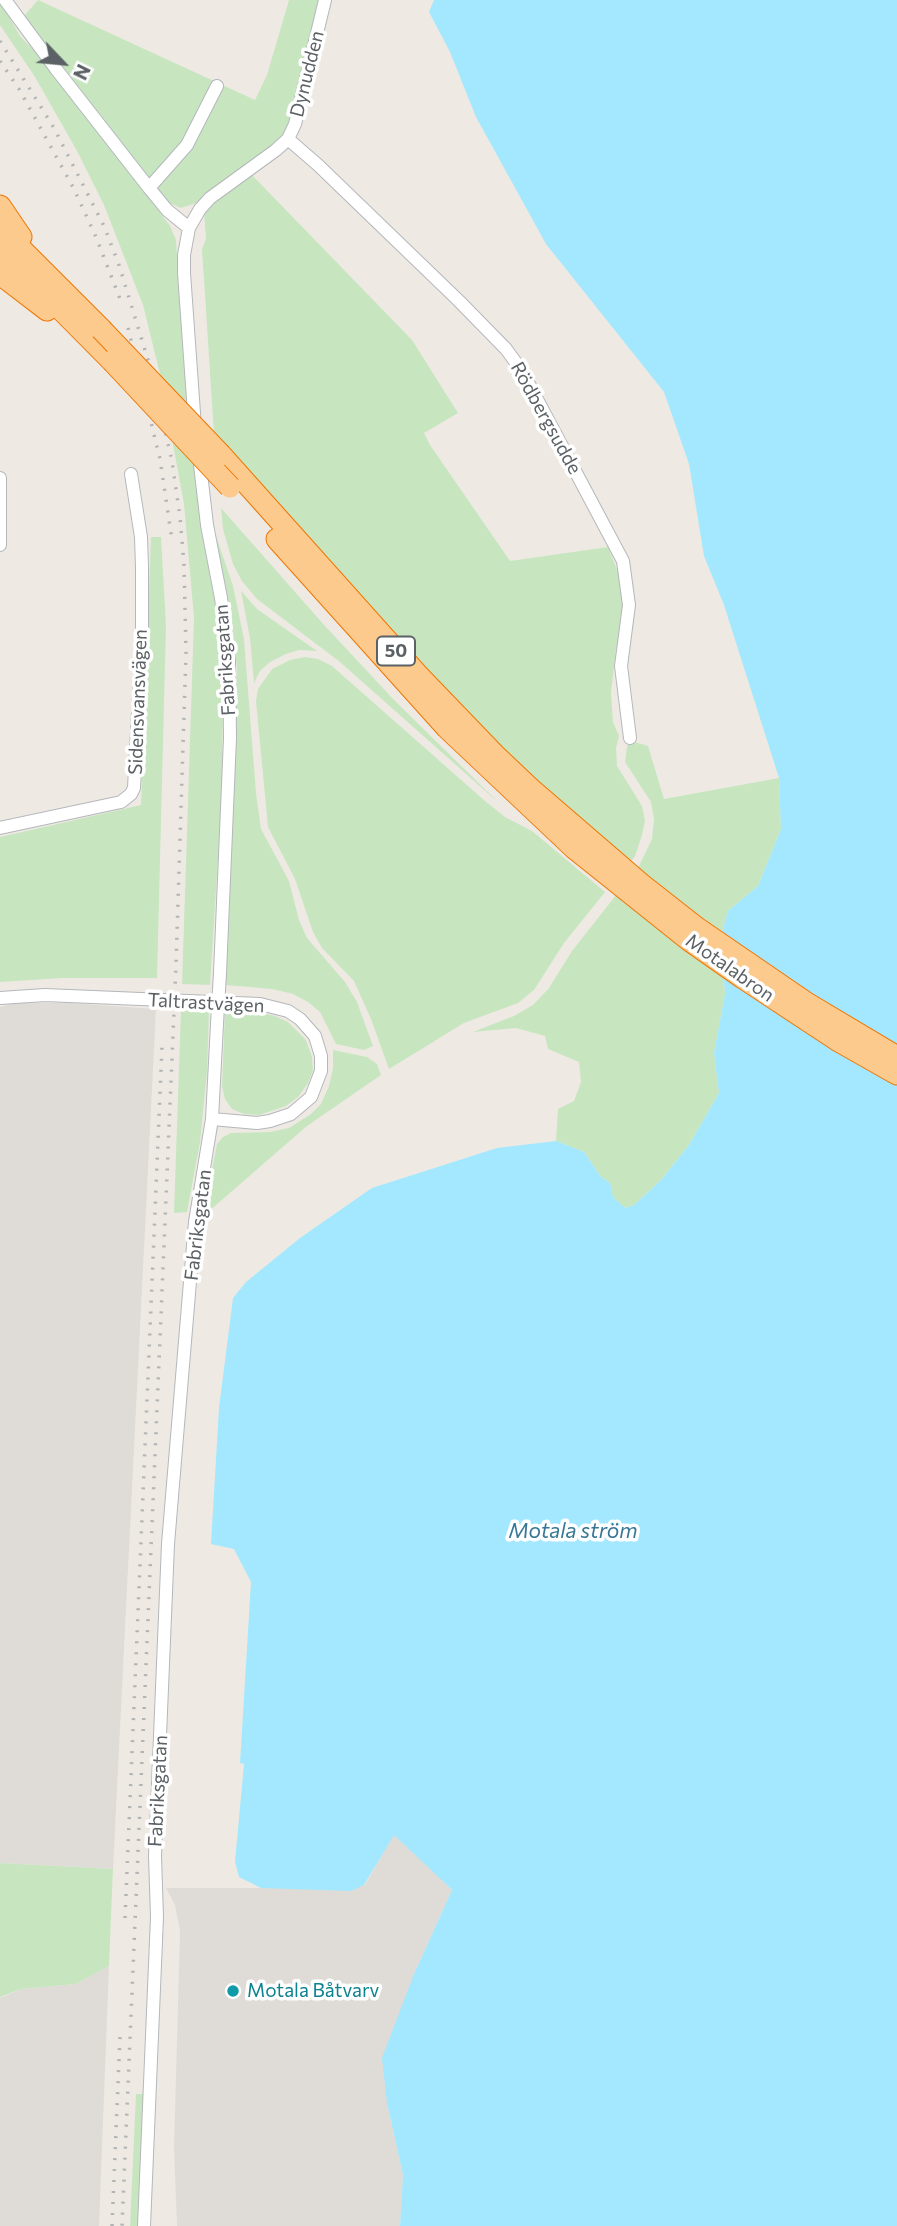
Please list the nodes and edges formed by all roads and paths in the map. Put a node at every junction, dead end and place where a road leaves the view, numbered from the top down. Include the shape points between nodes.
1 (5, 0) edge
2 (324, 0) edge
3 (217, 86) dead end
4 (288, 139) junction
5 (149, 188) junction
6 (0, 206) edge
7 (0, 228) edge
8 (189, 228) junction
9 (0, 248) edge
10 (34, 260) junction
11 (0, 274) edge
12 (112, 361) junction
13 (131, 474) dead end
14 (0, 478) edge
15 (0, 545) edge
16 (630, 738) dead end
17 (0, 828) edge
18 (579, 842) junction
19 (0, 998) edge
20 (897, 1057) edge
21 (897, 1074) edge
22 (212, 1119) junction
23 (144, 2226) edge

1 - 5 street
2 - 4 street, Dynudden
3 - 5 street via 187,145
4 - 8 street, Dynudden via 210,198
4 - 16 street, Rödbergsudde via 459,301 522,371 623,561 629,605 621,666
5 - 8 street
6 - 10 highway
7 - 10 highway, 50
8 - 22 street, Fabriksgatan, bridge via 184,273 191,392 229,661 230,737
9 - 12 highway, 50
10 - 18 highway, 50, bridge via 221,455 457,717
11 - 12 highway, 50
12 - 18 highway, 50, bridge via 447,728
13 - 17 street, Sidensvansvägen via 142,567 134,788 121,802
14 - 15 street
18 - 20 highway, Motalabron / 50 via 805,1002
18 - 21 highway, Motalabron / 50 via 641,903 721,963
19 - 22 street, Taltrastvägen via 45,995 260,1004 300,1019 315,1036 321,1056 321,1071 311,1097 291,1114 270,1121
22 - 23 street, Fabriksgatan via 195,1222 168,1544

